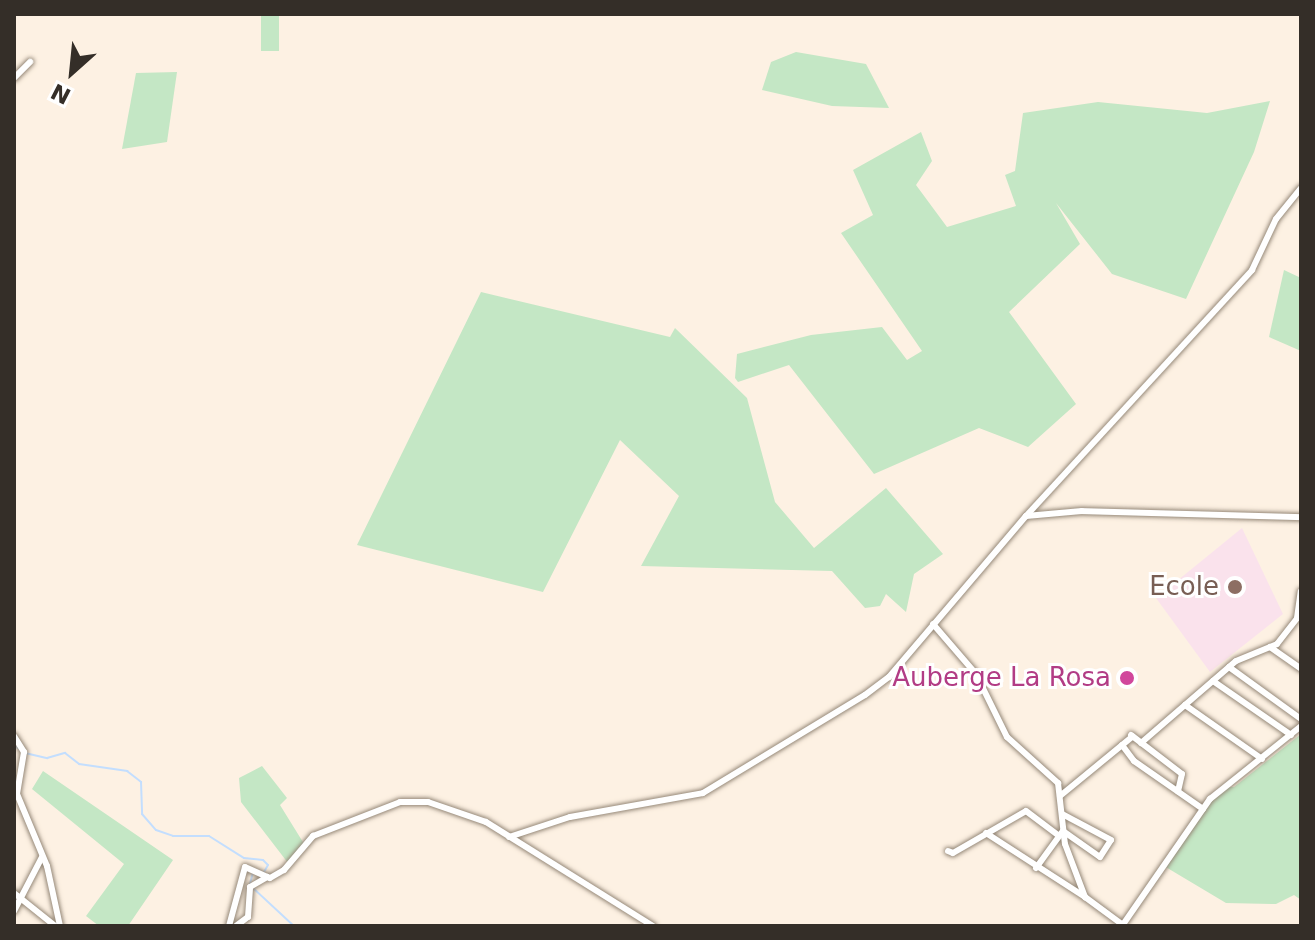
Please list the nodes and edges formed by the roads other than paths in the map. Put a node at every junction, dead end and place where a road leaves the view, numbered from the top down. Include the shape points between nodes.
1 (30, 62) dead end
2 (14, 78) edge
3 (1301, 188) edge
4 (1026, 516) junction
5 (1301, 517) edge
6 (1301, 591) edge
7 (1298, 623) edge
8 (933, 624) junction
9 (1270, 647) junction
10 (1229, 667) junction
11 (1301, 669) edge
12 (1213, 681) junction
13 (1185, 705) junction
14 (1301, 719) edge
15 (1301, 726) edge
16 (1291, 735) junction
17 (14, 736) edge
18 (1141, 743) junction
19 (1122, 745) junction
20 (1262, 759) junction
21 (1178, 792) junction
22 (1060, 796) junction
23 (1203, 809) junction
24 (1062, 814) junction
25 (986, 833) junction
26 (1061, 833) junction
27 (509, 837) junction
28 (948, 851) dead end
29 (42, 857) junction
30 (1036, 868) junction
31 (267, 877) junction
32 (14, 893) edge
33 (1085, 897) junction
34 (18, 900) junction
35 (14, 911) edge
36 (1123, 925) edge
37 (54, 926) edge
38 (229, 926) edge
39 (236, 926) edge
40 (653, 926) edge

1 - 2 street
3 - 4 street via 1276,219 1252,270
4 - 5 street via 1082,511
4 - 8 street
6 - 7 street
7 - 9 street
8 - 22 street via 976,674 997,725 1058,783
8 - 27 street via 879,685 716,787 622,811 570,817
9 - 10 street
9 - 11 street
10 - 12 street
10 - 14 street
12 - 13 street
12 - 16 street
13 - 18 street
13 - 20 street
15 - 16 street
16 - 20 street
17 - 29 street via 24,752 17,794
18 - 19 street via 1132,736
18 - 21 street via 1182,774
19 - 21 street via 1134,761
19 - 22 street
20 - 23 street
21 - 23 street
22 - 24 street
23 - 36 street
24 - 26 street
24 - 26 street via 1111,840 1100,857
25 - 26 street via 1026,811
25 - 28 street
25 - 30 street
26 - 30 street
26 - 33 street
27 - 31 street via 453,809 400,802 313,836 284,870
27 - 40 street
29 - 34 street
29 - 37 street
30 - 33 street
31 - 38 street via 249,866 240,874
31 - 39 street via 250,887 248,917
32 - 34 street
33 - 36 street
34 - 35 street
34 - 37 street

